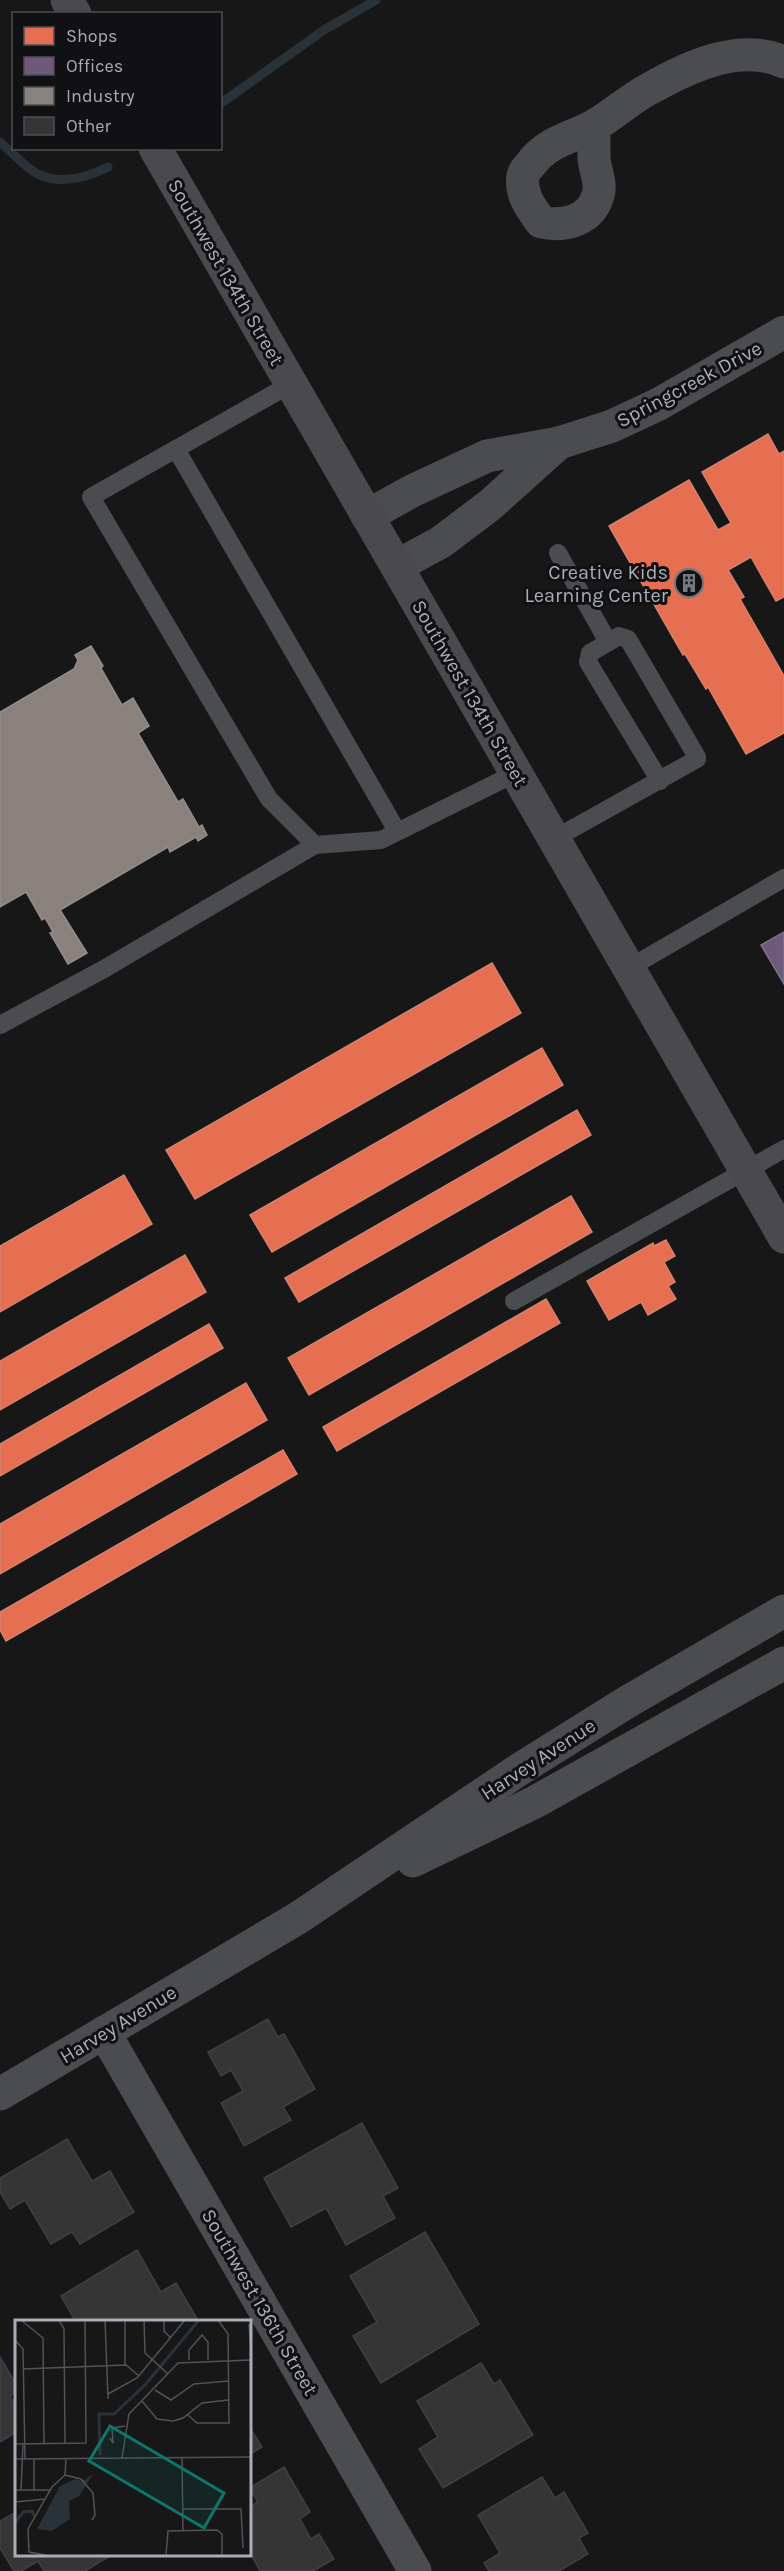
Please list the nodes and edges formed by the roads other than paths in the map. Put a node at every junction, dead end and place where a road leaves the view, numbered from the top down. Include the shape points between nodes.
1 (784, 62) edge
2 (594, 126) dead end
3 (156, 150) edge
4 (784, 332) edge
5 (291, 384) junction
6 (559, 443) junction
7 (176, 449) junction
8 (367, 516) junction
9 (558, 553) dead end
10 (397, 566) junction
11 (608, 642) junction
12 (516, 773) junction
13 (660, 781) junction
14 (397, 831) junction
15 (554, 839) junction
16 (315, 844) junction
17 (784, 878) edge
18 (629, 968) junction
19 (0, 1025) edge
20 (784, 1149) edge
21 (745, 1170) junction
22 (784, 1238) edge
23 (514, 1301) dead end
24 (784, 1611) edge
25 (784, 1664) edge
26 (298, 1918) junction
27 (104, 2032) junction
28 (0, 2094) edge
29 (416, 2571) edge

1 - 2 street via 770,56 735,55 693,68 648,89
3 - 5 main road, Southwest 134th Street
4 - 6 street, Springcreek Drive via 659,404 612,426
5 - 7 lane
5 - 8 main road, Southwest 134th Street
6 - 8 street, Springcreek Drive via 487,456
6 - 10 street, Springcreek Drive via 490,505 441,542
7 - 14 lane
7 - 16 lane via 91,497 269,799
8 - 10 main road, Southwest 134th Street
9 - 11 lane
10 - 12 main road, Southwest 134th Street
11 - 13 lane via 590,653 588,662
11 - 13 lane via 619,636 628,639 697,756
12 - 14 lane
12 - 15 main road, Southwest 134th Street
13 - 15 lane
14 - 16 lane via 381,840
15 - 18 main road, Southwest 134th Street
16 - 19 lane via 104,969
17 - 18 lane
18 - 21 main road, Southwest 134th Street
20 - 21 lane
21 - 22 main road, Southwest 134th Street
21 - 23 lane
24 - 26 street, Harvey Avenue via 539,1757
25 - 26 street, Harvey Avenue via 535,1802
26 - 27 street, Harvey Avenue
27 - 28 street, Harvey Avenue
27 - 29 street, Southwest 136th Street

